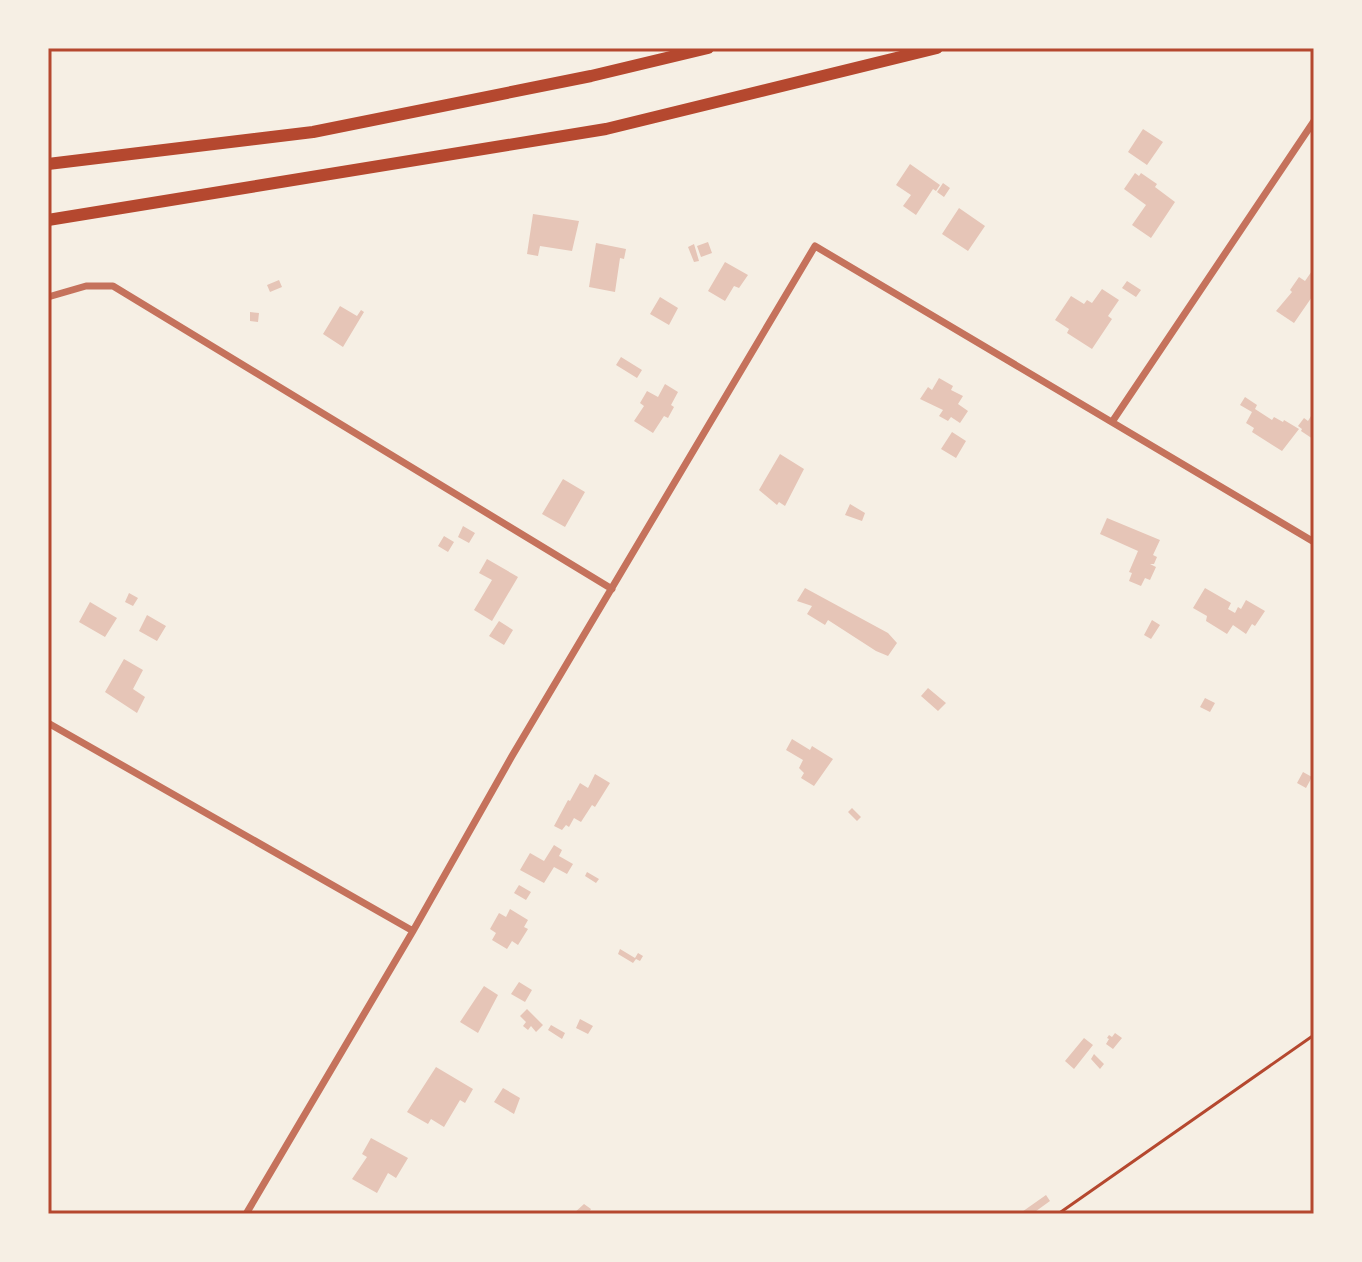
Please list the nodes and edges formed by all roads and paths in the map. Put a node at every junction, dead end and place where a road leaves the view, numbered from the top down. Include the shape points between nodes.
1 (708, 48) edge
2 (937, 48) edge
3 (1314, 121) edge
4 (48, 164) edge
5 (48, 220) edge
6 (48, 297) edge
7 (1112, 422) junction
8 (1314, 542) edge
9 (612, 589) junction
10 (48, 723) edge
11 (413, 931) junction
12 (1314, 1035) edge
13 (246, 1214) edge
14 (1058, 1214) edge

1 - 4 highway via 313,132
2 - 5 highway via 606,129
3 - 7 street
6 - 9 street via 86,286 113,286
7 - 8 street
7 - 9 street via 815,246
9 - 11 street
10 - 11 street
11 - 13 street
12 - 14 path

